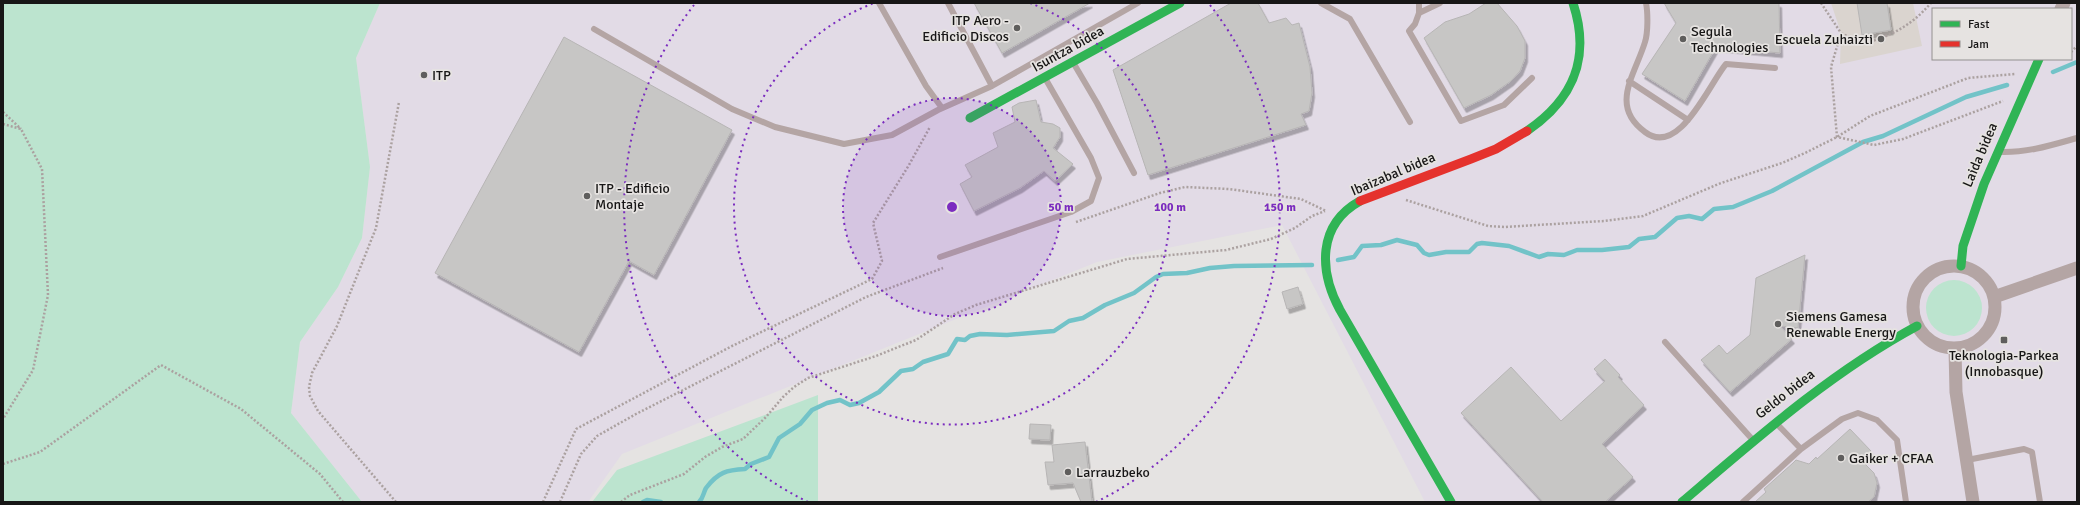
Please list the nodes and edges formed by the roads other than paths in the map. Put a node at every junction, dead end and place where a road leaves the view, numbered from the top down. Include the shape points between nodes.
1 (879, 3) edge
2 (948, 3) edge
3 (1138, 3) edge
4 (1180, 3) edge
5 (1321, 3) edge
6 (1419, 3) edge
7 (1440, 3) edge
8 (1572, 3) edge
9 (1646, 3) edge
10 (1419, 13) junction
11 (594, 30) dead end
12 (2039, 60) edge
13 (1073, 63) junction
14 (1775, 68) dead end
15 (1045, 78) junction
16 (1532, 78) dead end
17 (1629, 81) junction
18 (992, 86) junction
19 (942, 108) junction
20 (970, 118) dead end
21 (1688, 120) junction
22 (1410, 122) dead end
23 (2077, 138) edge
24 (1999, 152) junction
25 (1134, 173) dead end
26 (940, 257) dead end
27 (1961, 266) junction
28 (2077, 268) edge
29 (1994, 297) junction
30 (1917, 326) junction
31 (1665, 342) dead end
32 (1955, 349) junction
33 (1775, 421) junction
34 (1753, 440) junction
35 (1800, 449) junction
36 (1967, 460) junction
37 (1451, 502) edge
38 (1682, 502) edge
39 (1743, 502) edge
40 (1906, 502) edge
41 (1974, 502) edge
42 (2040, 502) edge

1 - 19 lane via 926,86
2 - 18 lane
3 - 18 lane
4 - 13 street, Isuntza bidea
5 - 22 lane via 1350,19
6 - 10 lane
7 - 10 lane
8 - 37 street, Ibaizabal bidea via 1577,15 1581,51 1577,75 1566,97 1548,117 1508,144 1353,205 1339,217 1329,237 1325,259 1326,275 1332,294
9 - 17 lane via 1646,41
10 - 16 lane via 1409,31 1461,121 1504,104
11 - 19 lane via 732,109 775,127 844,144 892,135
12 - 24 street, Laida bidea
13 - 15 street, Isuntza bidea
13 - 25 lane
14 - 21 lane via 1726,64
15 - 20 street, Isuntza bidea
15 - 26 lane via 1091,158 1099,178 1091,201 1071,212
17 - 21 lane
17 - 21 lane via 1626,97 1628,112 1637,127 1650,136 1665,138
18 - 19 lane
23 - 24 lane via 2039,149
24 - 27 street, Laida bidea via 1972,217 1963,246
27 - 29 street via 1982,276
27 - 30 street via 1948,266 1925,277 1917,288 1913,300
28 - 29 street
29 - 32 street via 1996,309 1988,332 1973,344
30 - 32 street via 1933,343
30 - 33 street, Geldo bidea via 1848,365
31 - 34 lane
32 - 36 street via 1956,392
33 - 34 street, Geldo bidea
33 - 35 lane
34 - 38 street, Geldo bidea
35 - 39 lane
35 - 40 lane via 1842,419 1852,415 1858,413 1877,420 1898,440
36 - 41 street
36 - 42 lane via 2024,448 2032,452

